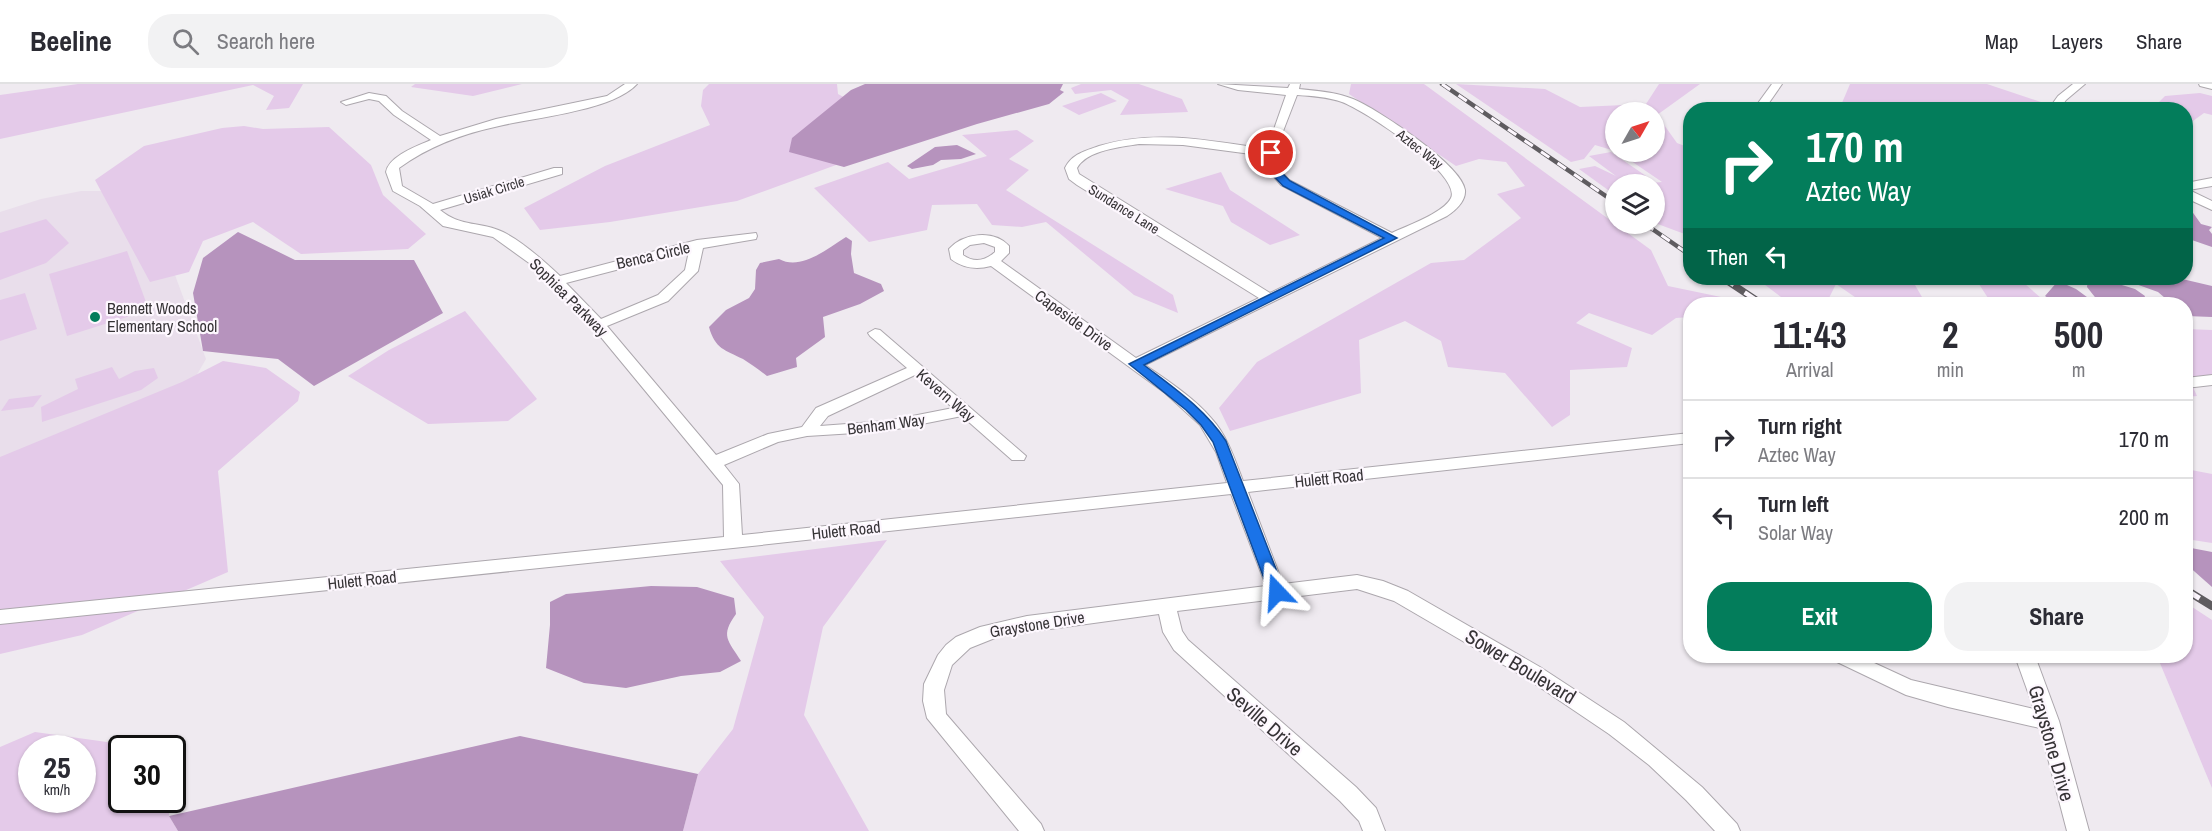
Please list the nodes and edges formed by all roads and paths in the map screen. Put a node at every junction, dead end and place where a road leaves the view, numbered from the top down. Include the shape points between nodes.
1 (632, 84) edge
2 (1223, 84) edge
3 (1777, 84) edge
4 (2080, 84) edge
5 (2204, 84) edge
6 (2212, 86) edge
7 (1294, 88) edge
8 (346, 102) dead end
9 (1764, 102) edge
10 (2059, 102) edge
11 (439, 140) junction
12 (1271, 153) junction
13 (558, 171) dead end
14 (2212, 182) edge
15 (2193, 186) edge
16 (2193, 196) edge
17 (2212, 206) edge
18 (431, 209) junction
19 (751, 236) dead end
20 (1392, 238) junction
21 (697, 244) junction
22 (992, 261) dead end
23 (557, 281) junction
24 (1269, 298) junction
25 (598, 325) junction
26 (875, 333) dead end
27 (1135, 364) junction
28 (917, 369) junction
29 (2212, 380) edge
30 (2193, 382) edge
31 (965, 410) junction
32 (807, 431) junction
33 (1683, 439) edge
34 (1018, 456) dead end
35 (713, 463) junction
36 (1239, 488) junction
37 (733, 542) junction
38 (1277, 592) junction
39 (1166, 605) junction
40 (0, 617) edge
41 (1856, 663) edge
42 (2028, 663) edge
43 (2049, 721) junction
44 (1033, 831) edge
45 (1374, 831) edge
46 (1729, 831) edge
47 (2078, 831) edge

1 - 11 street, Sophiea Parkway via 611,98
2 - 7 street, Aztec Way
3 - 9 street
4 - 10 street
5 - 6 street
7 - 12 street
7 - 20 street, Aztec Way via 1364,107 1453,177 1458,192 1452,206
8 - 11 street via 369,96 382,98
11 - 18 street, Sophiea Parkway via 402,159 392,172 397,188
12 - 20 street via 1273,170 1287,183
12 - 24 street, Sundance Lane via 1141,139 1080,158 1071,168 1073,176 1081,182
13 - 18 street, Usiak Circle
14 - 15 street
16 - 17 street
18 - 23 street, Sophiea Parkway via 448,223 497,234
19 - 21 street, Benca Circle
20 - 24 street, Aztec Way
21 - 23 street, Benca Circle
21 - 25 street via 691,271 663,298
22 - 27 street, Capeside Drive
23 - 25 street, Sophiea Parkway
24 - 27 street, Aztec Way
25 - 35 street, Sophiea Parkway
26 - 28 street, Kevern Way
27 - 36 street, Capeside Drive via 1206,422 1219,441
28 - 31 street, Kevern Way
28 - 32 street, Benham Way via 822,412
29 - 30 street
31 - 32 street, Benham Way via 926,420
31 - 34 street, Kevern Way
32 - 35 street, Benham Way via 774,438
33 - 36 street, Hulett Road
35 - 37 street, Sophiea Parkway via 731,484
36 - 37 street, Hulett Road
36 - 38 street, Capeside Drive
37 - 40 street, Hulett Road
38 - 39 street, Graystone Drive
38 - 46 street, Sower Boulevard via 1357,582 1401,596 1567,691 1602,716 1661,762
39 - 44 street, Graystone Drive via 995,629 958,644 944,659 931,702 937,718
39 - 45 street, Seville Drive via 1181,645 1348,794 1368,816
41 - 43 street via 1906,687
42 - 43 street, Graystone Drive
43 - 47 street, Graystone Drive

